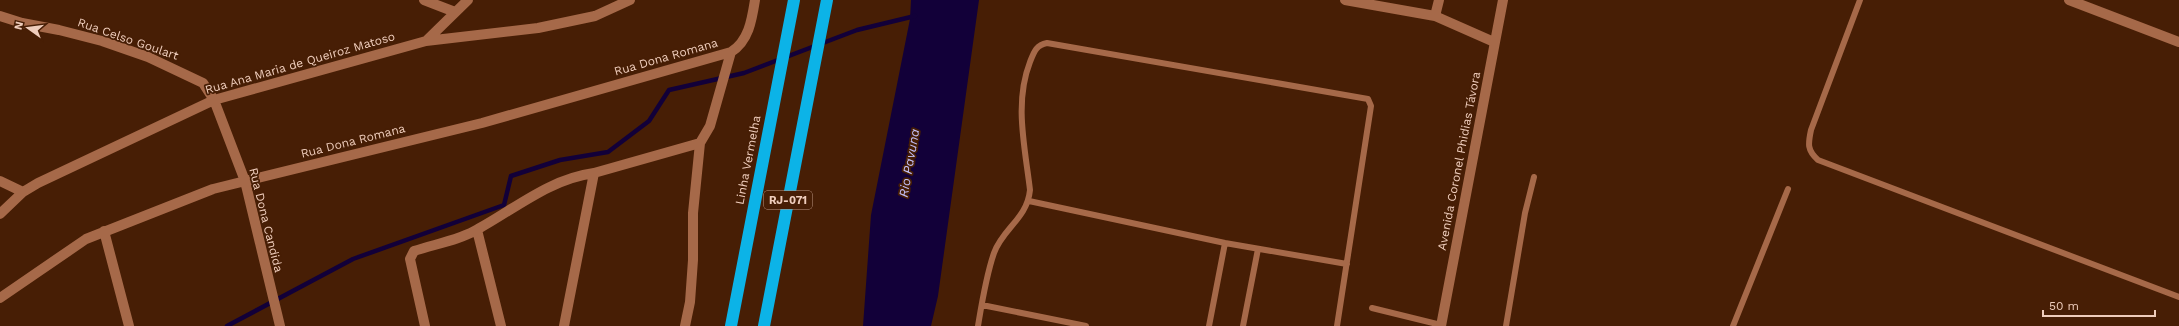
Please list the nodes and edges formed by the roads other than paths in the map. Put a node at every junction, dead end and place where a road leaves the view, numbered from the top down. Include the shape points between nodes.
1 (424, 0) edge
2 (468, 0) edge
3 (630, 0) edge
4 (755, 0) edge
5 (794, 0) edge
6 (827, 0) edge
7 (1345, 0) edge
8 (1439, 0) edge
9 (1503, 0) edge
10 (1860, 0) edge
11 (2069, 0) edge
12 (455, 12) junction
13 (0, 16) edge
14 (1435, 16) junction
15 (426, 41) junction
16 (1494, 42) junction
17 (2179, 42) edge
18 (731, 52) junction
19 (214, 100) junction
20 (700, 143) junction
21 (594, 173) junction
22 (1534, 177) dead end
23 (0, 181) edge
24 (245, 181) junction
25 (1788, 189) dead end
26 (23, 192) junction
27 (1029, 201) junction
28 (0, 214) edge
29 (477, 230) junction
30 (104, 231) junction
31 (1225, 243) junction
32 (1258, 249) junction
33 (1347, 264) junction
34 (2179, 297) edge
35 (0, 298) edge
36 (982, 305) junction
37 (1372, 308) dead end
38 (280, 324) edge
39 (1441, 325) edge
40 (129, 326) edge
41 (425, 326) edge
42 (501, 326) edge
43 (564, 326) edge
44 (685, 326) edge
45 (731, 326) edge
46 (764, 326) edge
47 (978, 326) edge
48 (1086, 326) edge
49 (1209, 326) edge
50 (1243, 326) edge
51 (1337, 326) edge
52 (1506, 326) edge
53 (1733, 326) edge

1 - 12 street
2 - 12 street
3 - 15 street, Rua Ana Maria de Queiroz Matoso via 595,16 545,26
4 - 18 street via 746,35 738,48
5 - 45 highway, Linha Vermelha / RJ-071
6 - 46 highway, RJ-071
7 - 14 street
8 - 14 street
9 - 16 street, Avenida Coronel Phidias Távora
10 - 34 lane via 1811,130 1810,153 1814,157
11 - 17 street
12 - 15 street
13 - 19 street, Rua Celso Goulart via 102,41 148,57 203,84
14 - 16 street
15 - 19 street, Rua Ana Maria de Queiroz Matoso
16 - 39 street, Avenida Coronel Phidias Távora
18 - 20 street via 710,126
18 - 24 street, Rua Dona Romana via 482,123
19 - 24 street, Rua Dona Candida
19 - 26 street, Rua Ana Maria de Queiroz Matoso
20 - 21 street
20 - 44 street via 693,213 690,302
21 - 29 street via 579,175 554,184
21 - 43 street
22 - 52 lane via 1525,213
23 - 26 street
24 - 30 street, Rua Dona Romana via 213,189
24 - 38 street, Rua Dona Candida
25 - 53 lane
26 - 28 street, Rua Ana Maria de Queiroz Matoso
27 - 31 lane
27 - 33 lane via 1021,100 1023,79 1039,44 1047,43 1361,96 1368,99 1371,106
27 - 36 lane via 994,253
29 - 41 street via 414,251 410,256
29 - 42 street
30 - 35 street, Rua Dona Romana via 75,246
30 - 40 street
31 - 32 lane
31 - 49 lane
32 - 33 lane
32 - 50 lane
33 - 51 lane
36 - 47 lane
36 - 48 lane
37 - 39 lane

